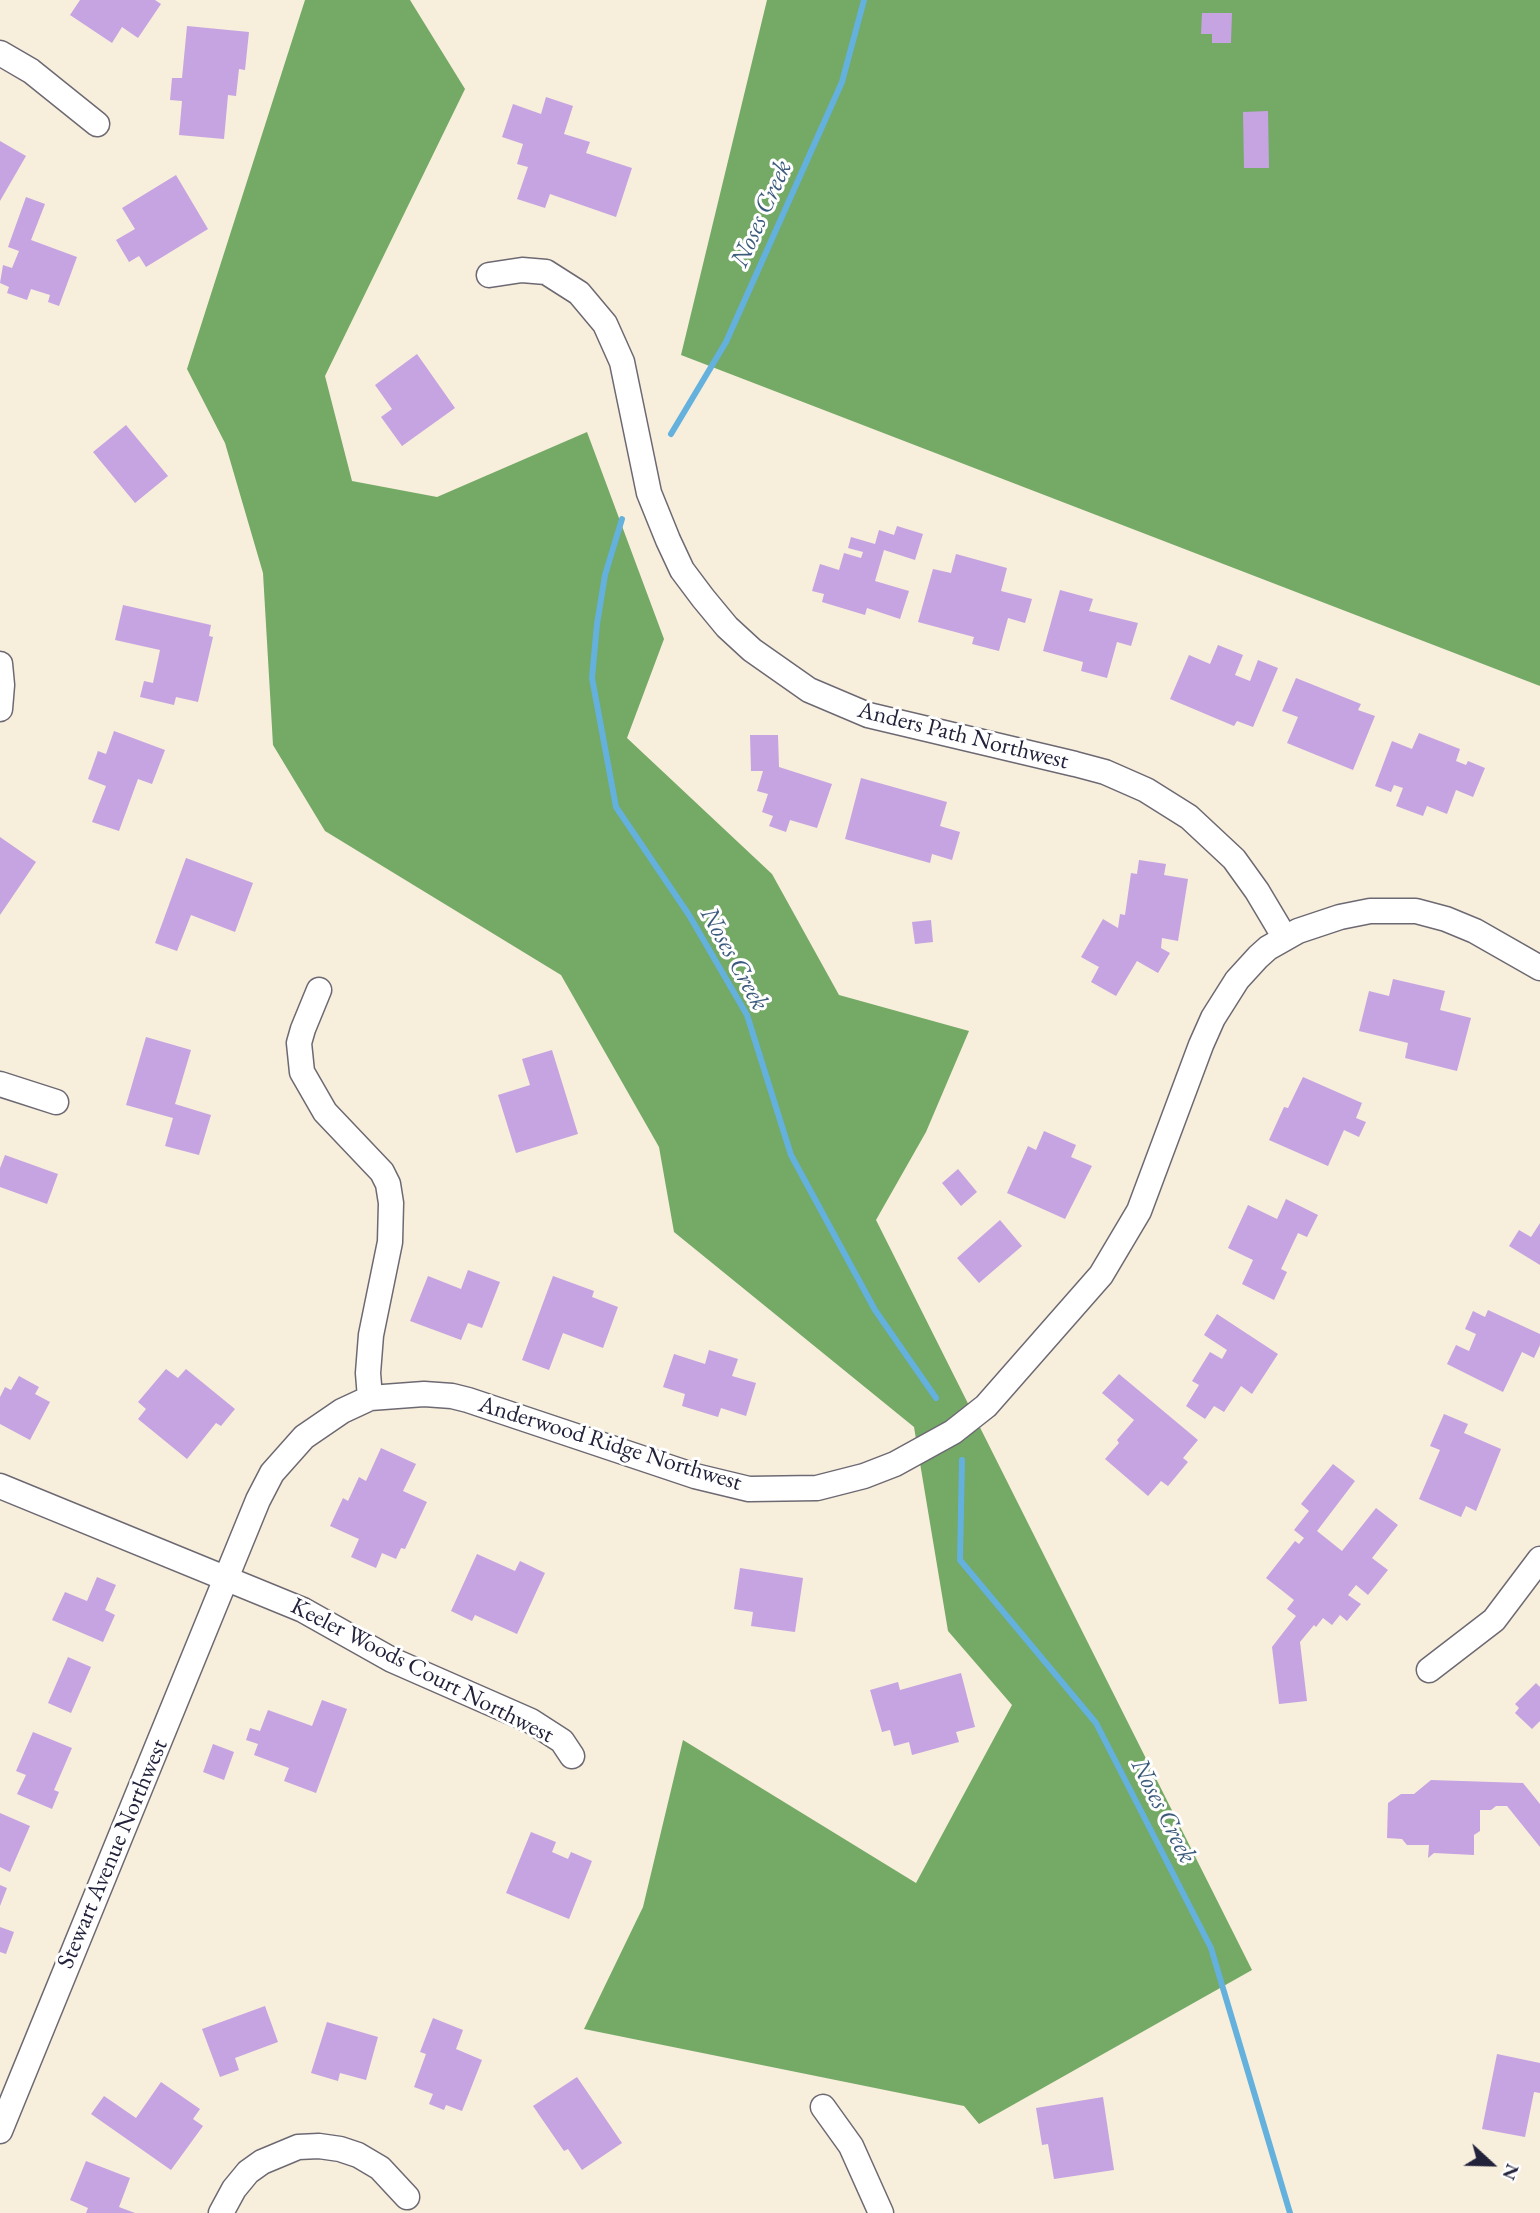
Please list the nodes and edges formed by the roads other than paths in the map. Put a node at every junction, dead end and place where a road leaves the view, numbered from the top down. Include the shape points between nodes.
1 (0, 53) edge
2 (96, 124) dead end
3 (489, 275) dead end
4 (0, 664) edge
5 (0, 709) edge
6 (1285, 938) junction
7 (1540, 968) edge
8 (319, 990) dead end
9 (0, 1084) edge
10 (56, 1102) dead end
11 (370, 1398) junction
12 (0, 1486) edge
13 (1540, 1559) edge
14 (227, 1577) junction
15 (1429, 1670) dead end
16 (572, 1756) dead end
17 (823, 2107) dead end
18 (0, 2132) edge
19 (407, 2197) dead end
20 (221, 2213) edge
21 (881, 2213) edge

1 - 2 street via 31,71
3 - 6 street, Anders Path Northwest via 546,272 579,293 605,324 622,362 649,493 668,540 697,591 751,650 809,690 861,713 1105,772 1146,790 1189,817 1234,859
4 - 5 street
6 - 7 street, Anderwood Ridge Northwest via 1347,915 1416,911 1475,931
6 - 11 street, Anderwood Ridge Northwest via 1258,957 1220,1005 1200,1045 1139,1211 1101,1275 986,1406 953,1433 913,1456 826,1486 749,1489 695,1476 452,1396
8 - 11 street via 299,1043 302,1072 325,1112 374,1160 388,1184 391,1203 390,1242 371,1335
9 - 10 street
11 - 14 street, Anderwood Ridge Northwest via 322,1424 282,1459 264,1486
12 - 14 street, Keeler Woods Court Northwest
13 - 15 street via 1494,1620
14 - 16 street, Keeler Woods Court Northwest via 303,1609 392,1660 531,1720 562,1741
14 - 18 street, Stewart Avenue Northwest
17 - 21 street via 851,2146
19 - 20 street via 380,2168 358,2155 319,2146 298,2147 262,2161 248,2172

